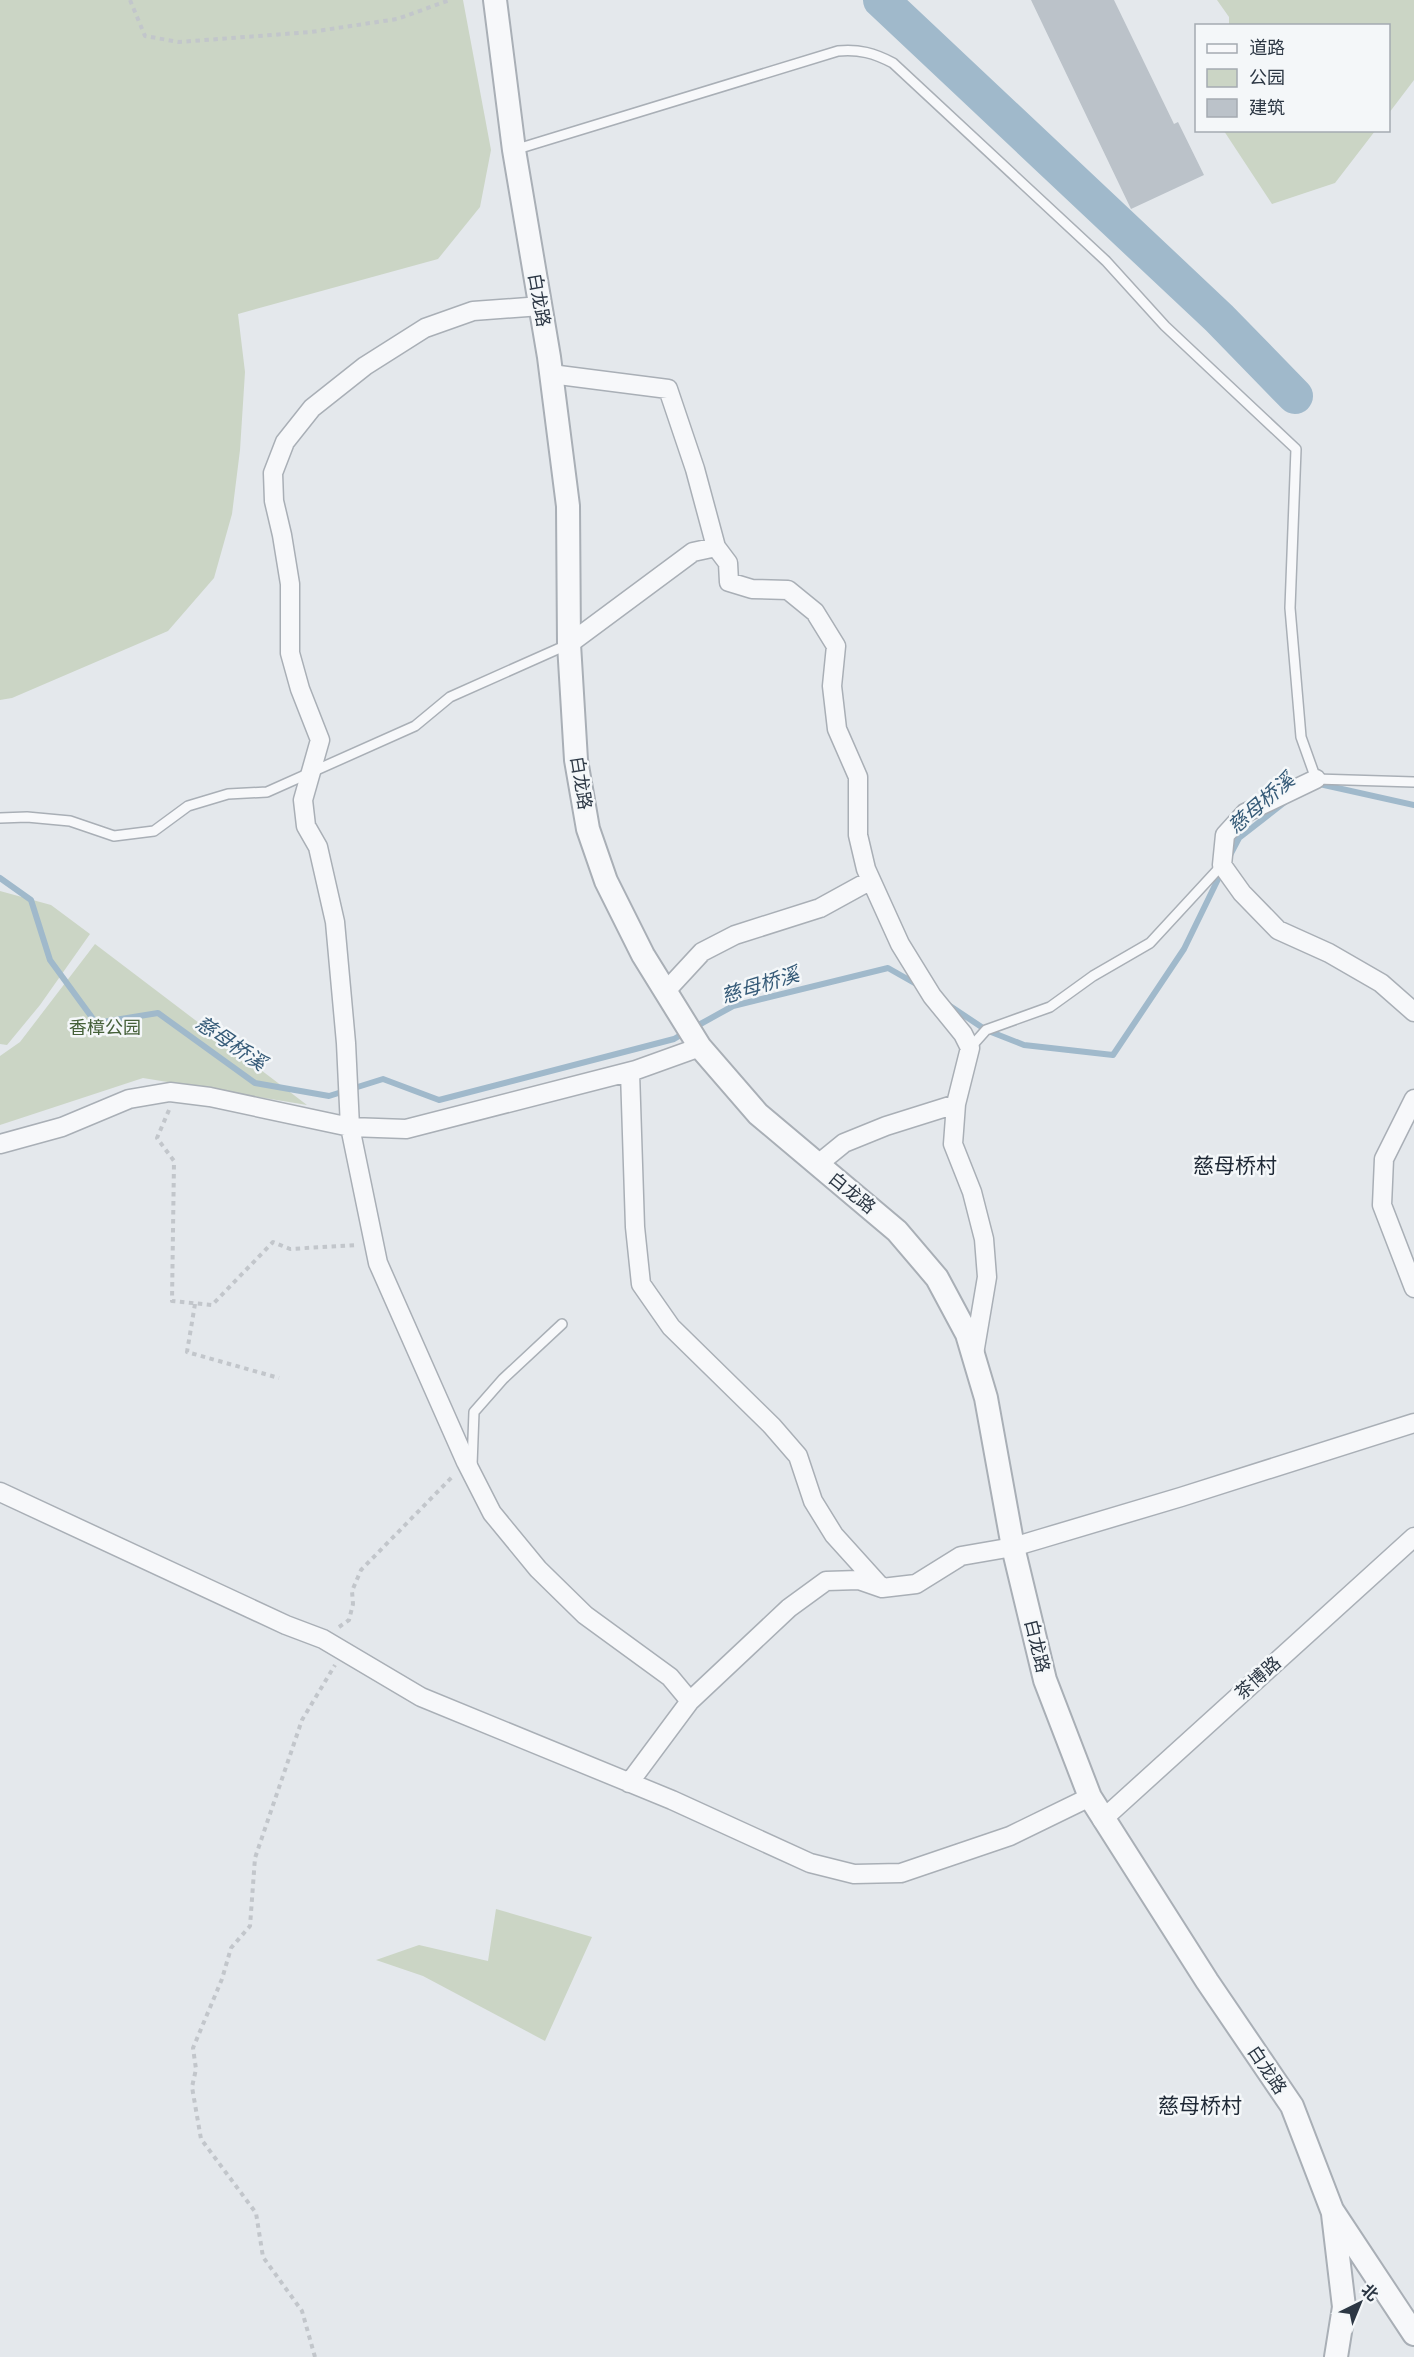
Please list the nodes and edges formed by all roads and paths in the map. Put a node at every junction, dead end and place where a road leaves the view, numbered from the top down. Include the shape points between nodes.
1 (130, 0) edge
2 (450, 0) edge
3 (495, 0) edge
4 (513, 150) junction
5 (541, 306) junction
6 (551, 374) junction
7 (716, 547) junction
8 (569, 644) junction
9 (313, 770) junction
10 (1316, 779) junction
11 (1414, 782) edge
12 (0, 818) edge
13 (1222, 865) junction
14 (871, 880) junction
15 (665, 992) junction
16 (1414, 1012) edge
17 (700, 1047) junction
18 (970, 1048) junction
19 (630, 1072) junction
20 (176, 1093) junction
21 (1414, 1099) edge
22 (956, 1104) junction
23 (350, 1127) junction
24 (0, 1144) edge
25 (817, 1165) junction
26 (374, 1244) junction
27 (1414, 1288) edge
28 (195, 1304) junction
29 (562, 1324) dead end
30 (974, 1356) junction
31 (279, 1378) dead end
32 (1414, 1423) edge
33 (469, 1468) junction
34 (0, 1492) edge
35 (1414, 1537) edge
36 (1014, 1546) junction
37 (882, 1588) junction
38 (323, 1639) junction
39 (343, 1651) junction
40 (690, 1701) junction
41 (629, 1783) junction
42 (1090, 1797) junction
43 (1102, 1820) junction
44 (1332, 2210) junction
45 (1414, 2334) edge
46 (315, 2357) edge
47 (1336, 2357) edge

1 - 2 path via 145,36 179,42 311,32 397,19
3 - 4 street, 白龙路
4 - 5 street, 白龙路
4 - 10 lane via 838,51 873,53 893,63 1106,261 1165,326 1296,449 1290,608 1301,737
5 - 6 street, 白龙路
5 - 9 street via 473,311 425,328 365,366 312,408 285,442 273,473 274,501 290,584 290,653 320,740
6 - 7 street via 668,389
6 - 8 street, 白龙路 via 568,506
7 - 8 street via 693,552
7 - 14 street via 728,563 729,582 752,589 788,590 815,612 837,646 832,686 837,729 858,777 858,835
8 - 9 lane via 450,697 415,726
8 - 15 street, 白龙路 via 576,760 588,829 606,881
9 - 12 lane via 267,792 228,794 188,806 154,831 114,836 70,821
9 - 23 street via 303,800 306,826 318,847 335,922
10 - 11 lane
10 - 13 street via 1245,813 1225,835
13 - 16 street via 1242,893 1278,930 1381,983
13 - 18 lane via 1150,943 1050,1007 986,1030
14 - 15 street via 820,908 735,935 702,952
14 - 18 street via 900,944
15 - 17 street, 白龙路
17 - 19 street
17 - 25 street, 白龙路 via 758,1114
18 - 22 street
19 - 23 street via 406,1129
19 - 37 street via 635,1227 641,1284 671,1327 798,1456 813,1502 834,1535
20 - 23 street
20 - 24 street via 129,1099 62,1127
20 - 28 path via 157,1138 174,1161 172,1301
21 - 27 street via 1384,1159 1382,1205
22 - 25 street via 844,1143
22 - 30 street via 953,1144 972,1192 984,1239 987,1277
23 - 26 street
25 - 30 street, 白龙路 via 897,1231 937,1278 967,1334
26 - 28 path via 290,1249 273,1242 212,1305
26 - 33 street via 378,1263
28 - 31 path via 187,1352
29 - 33 lane via 474,1412
30 - 36 street, 白龙路 via 986,1398
32 - 36 street
33 - 38 path via 361,1570 352,1591 349,1620
33 - 40 street via 492,1513 537,1569 585,1615 670,1677
34 - 38 street
35 - 43 street, 茶博路
36 - 37 street via 961,1556 916,1584
36 - 42 street, 白龙路 via 1045,1680
37 - 40 street via 859,1580 826,1581 789,1608
38 - 39 street
39 - 41 street via 421,1697
39 - 46 path via 302,1720 255,1857 250,1926 231,1947 193,2048 196,2069 192,2087 201,2139 256,2213 263,2258 302,2311
40 - 41 street
41 - 42 street via 810,1863 854,1874 901,1873 1010,1836
42 - 43 street, 白龙路
43 - 44 street, 白龙路 via 1292,2106
44 - 45 street, 白龙路
44 - 47 street via 1344,2307

